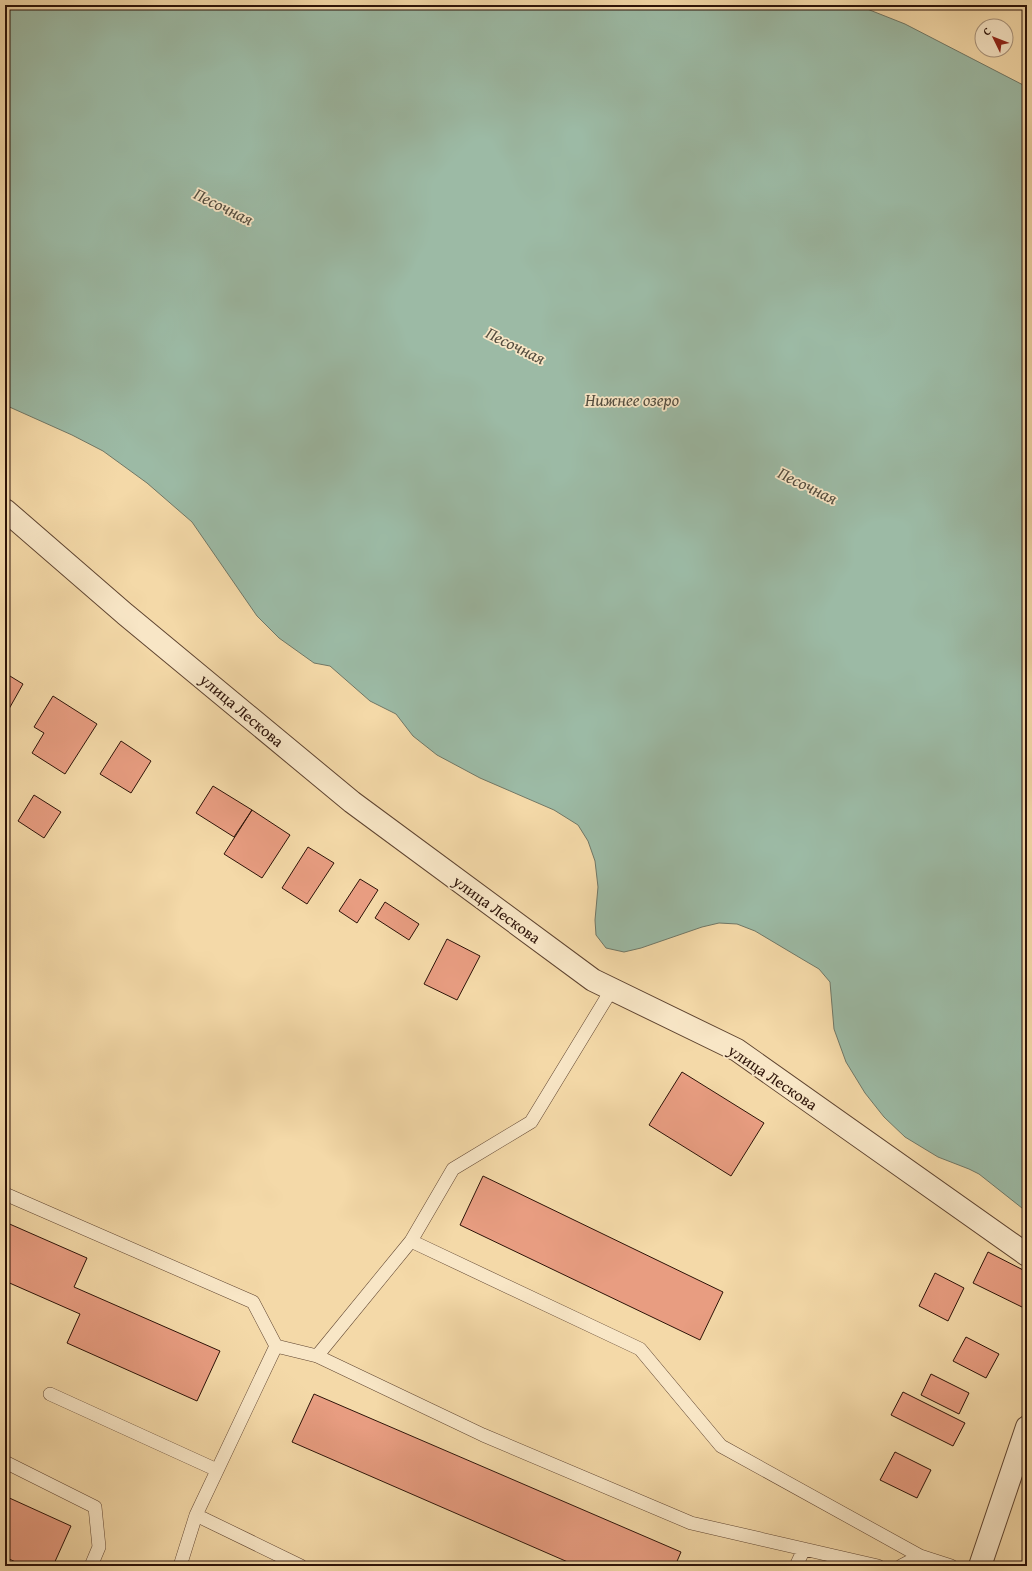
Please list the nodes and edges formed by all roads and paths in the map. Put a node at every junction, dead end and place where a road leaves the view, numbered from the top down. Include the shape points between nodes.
1 (5, 510) edge
2 (612, 989) junction
3 (5, 1194) edge
4 (411, 1241) junction
5 (1027, 1255) edge
6 (276, 1346) junction
7 (317, 1356) junction
8 (50, 1394) dead end
9 (1027, 1428) edge
10 (5, 1462) edge
11 (217, 1470) junction
12 (196, 1515) junction
13 (804, 1549) junction
14 (920, 1556) junction
15 (91, 1566) edge
16 (180, 1566) edge
17 (301, 1566) edge
18 (796, 1566) edge
19 (878, 1566) edge
20 (901, 1566) edge
21 (951, 1566) edge
22 (980, 1566) edge

1 - 2 street, улица Лескова via 125,614 352,802 593,980
2 - 4 lane via 531,1122 453,1169
2 - 5 street, улица Лескова via 737,1050
3 - 6 lane via 253,1302
4 - 7 lane
4 - 14 lane via 640,1349 721,1446
6 - 7 lane
6 - 11 lane
7 - 13 lane via 483,1435 691,1523
8 - 11 lane
9 - 22 street
10 - 15 lane via 95,1507 99,1547
11 - 12 lane
12 - 16 lane
12 - 17 lane
13 - 18 lane
13 - 19 lane
14 - 20 lane
14 - 21 lane

